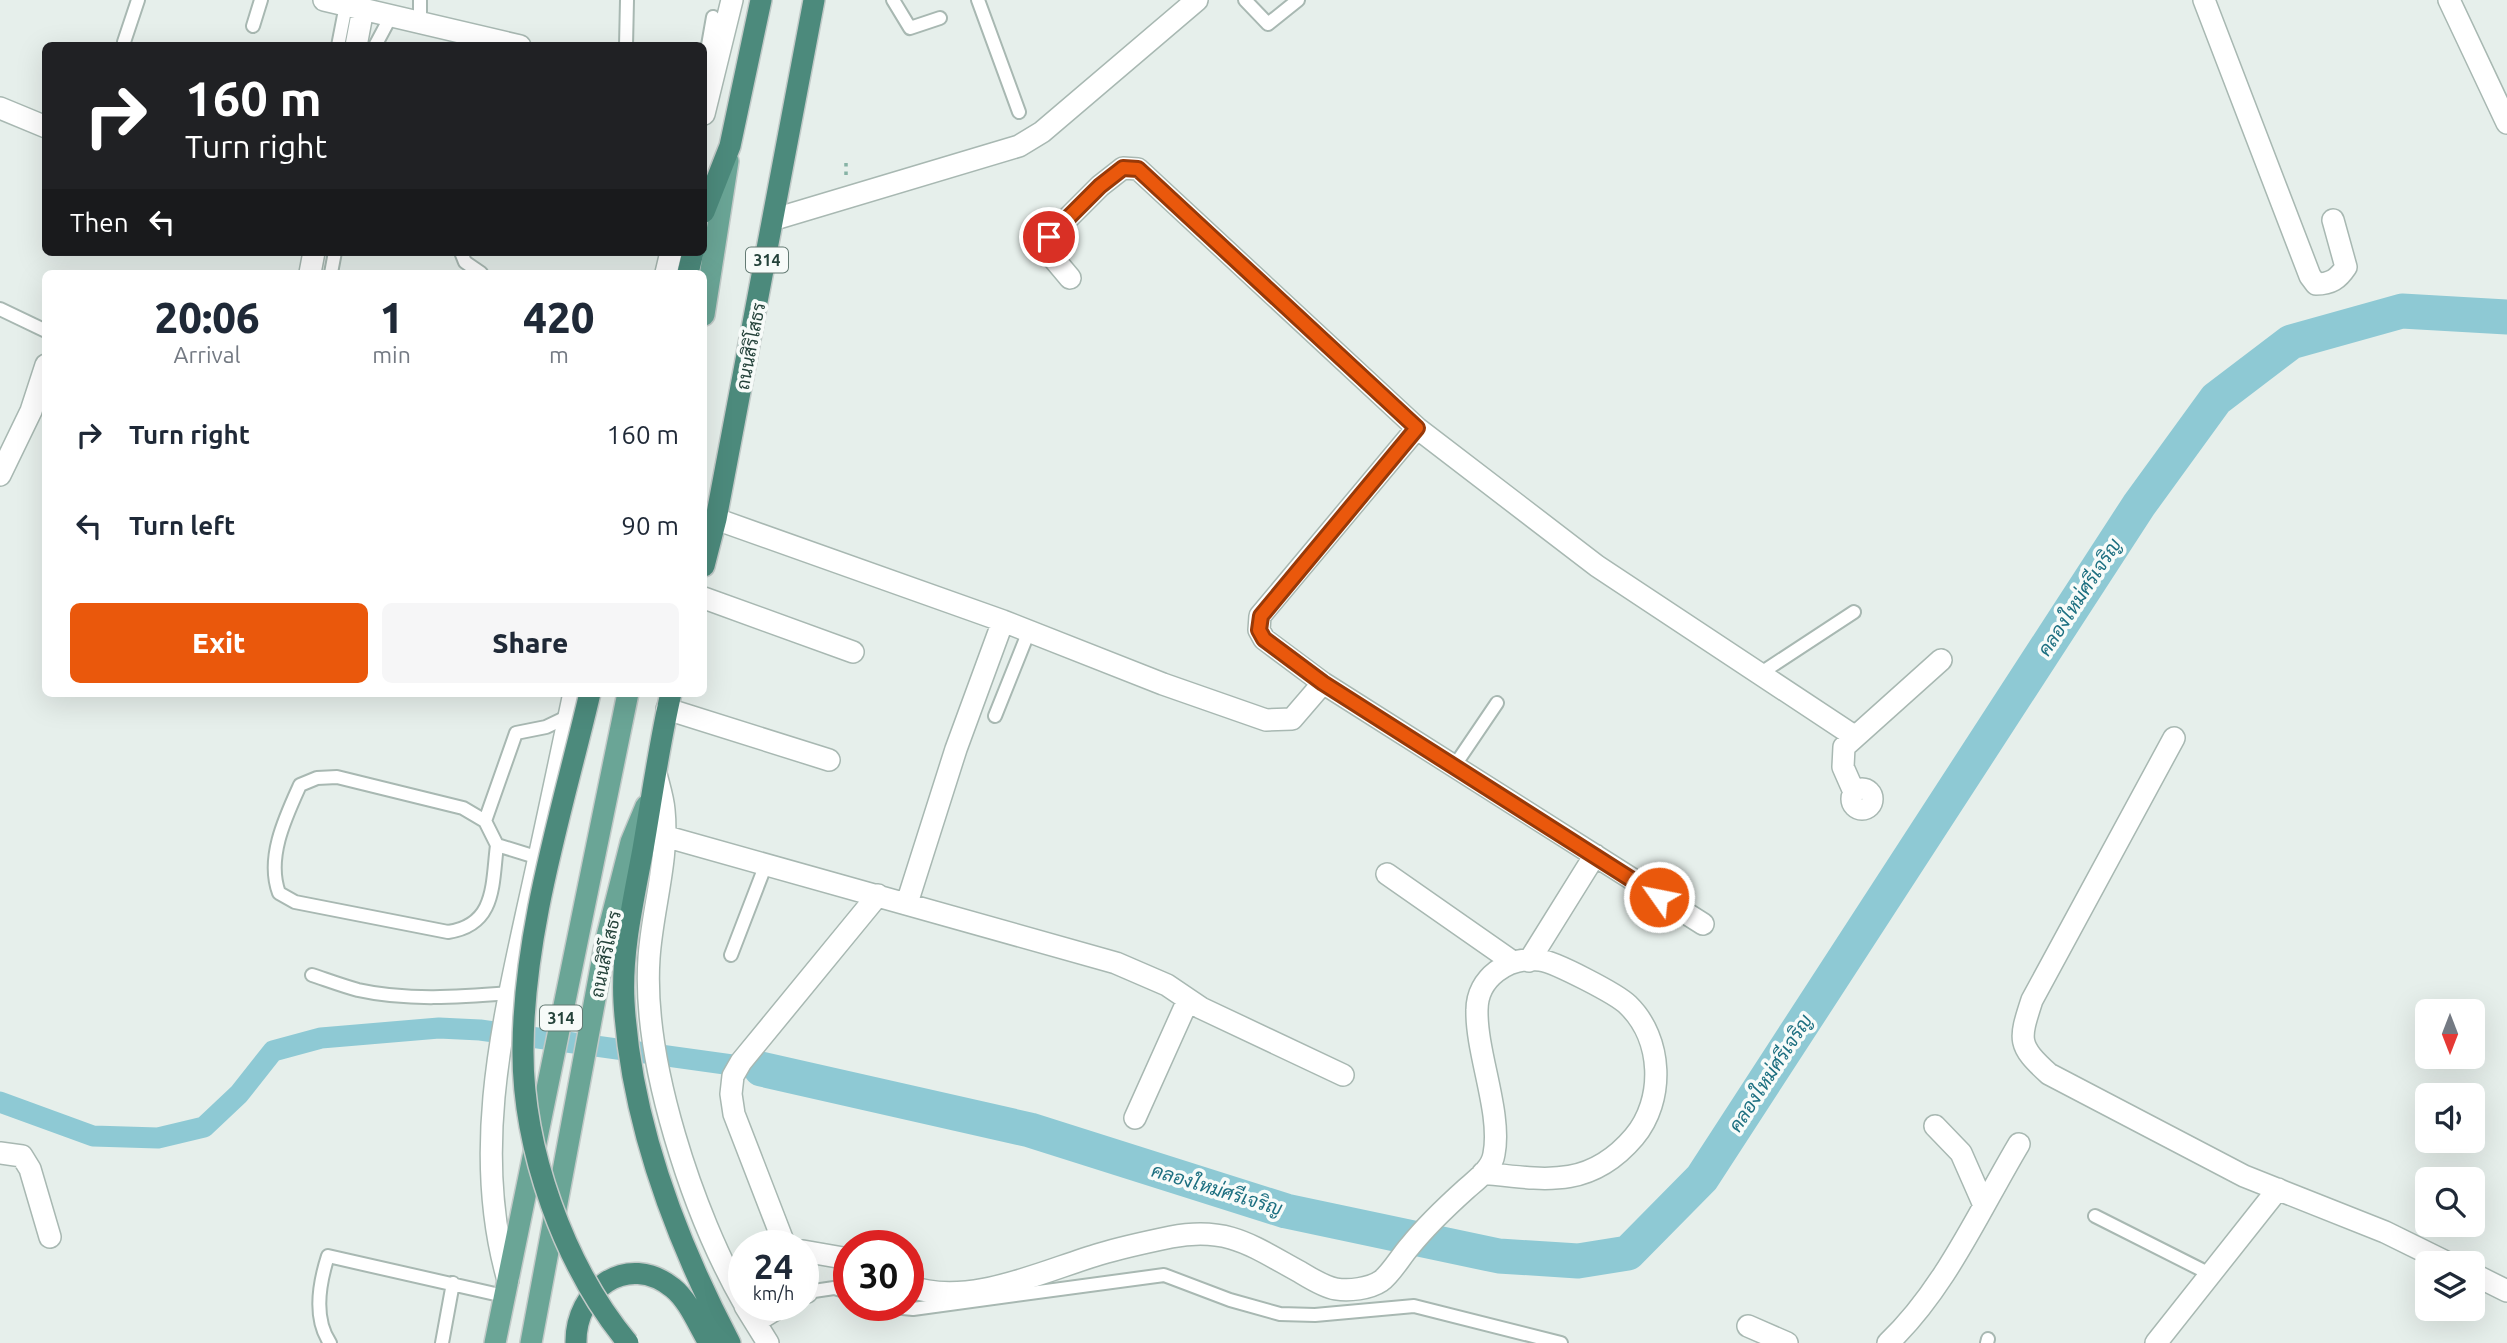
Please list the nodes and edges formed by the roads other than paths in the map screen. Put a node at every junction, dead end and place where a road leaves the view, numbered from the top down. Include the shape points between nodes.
1 (138, 0) edge
2 (261, 0) edge
3 (324, 0) edge
4 (420, 0) edge
5 (627, 0) edge
6 (732, 0) edge
7 (761, 0) edge
8 (814, 0) edge
9 (893, 0) edge
10 (978, 0) edge
11 (1197, 0) edge
12 (1245, 0) edge
13 (1298, 0) edge
14 (2204, 0) edge
15 (2449, 0) edge
16 (355, 7) junction
17 (391, 16) junction
18 (713, 17) dead end
19 (940, 18) dead end
20 (421, 24) junction
21 (253, 26) dead end
22 (479, 41) edge
23 (124, 42) dead end
24 (340, 42) edge
25 (356, 42) edge
26 (377, 42) edge
27 (626, 42) edge
28 (707, 71) edge
29 (707, 77) edge
30 (0, 108) edge
31 (1019, 112) dead end
32 (2507, 123) edge
33 (42, 125) edge
34 (730, 146) junction
35 (707, 204) edge
36 (775, 219) junction
37 (2333, 220) dead end
38 (463, 256) edge
39 (477, 270) edge
40 (1070, 278) dead end
41 (707, 299) edge
42 (0, 309) edge
43 (42, 329) edge
44 (42, 377) edge
45 (1417, 428) junction
46 (0, 475) edge
47 (716, 519) junction
48 (707, 554) edge
49 (707, 599) edge
50 (1854, 611) dead end
51 (1003, 621) junction
52 (1029, 631) junction
53 (853, 652) dead end
54 (1941, 660) dead end
55 (1761, 673) junction
56 (1323, 683) junction
57 (573, 697) edge
58 (589, 697) edge
59 (627, 697) edge
60 (669, 701) edge
61 (1497, 703) dead end
62 (569, 716) junction
63 (995, 716) dead end
64 (1854, 736) junction
65 (2174, 738) dead end
66 (829, 760) dead end
67 (1455, 765) junction
68 (655, 768) junction
69 (1854, 792) dead end
70 (649, 797) junction
71 (485, 821) junction
72 (664, 836) junction
73 (497, 845) junction
74 (1595, 855) junction
75 (539, 858) junction
76 (766, 864) junction
77 (1387, 874) dead end
78 (878, 895) junction
79 (907, 903) junction
80 (1703, 924) dead end
81 (731, 955) dead end
82 (1521, 962) junction
83 (312, 975) dead end
84 (509, 993) junction
85 (1188, 1000) junction
86 (1343, 1075) dead end
87 (1135, 1118) dead end
88 (1935, 1126) dead end
89 (2019, 1144) dead end
90 (0, 1153) edge
91 (1483, 1173) junction
92 (2278, 1189) junction
93 (1983, 1203) junction
94 (2095, 1216) dead end
95 (779, 1230) edge
96 (50, 1237) dead end
97 (728, 1247) edge
98 (2424, 1251) edge
99 (2210, 1274) junction
100 (2485, 1280) edge
101 (453, 1283) junction
102 (506, 1288) junction
103 (924, 1291) edge
104 (2507, 1291) edge
105 (924, 1308) edge
106 (755, 1321) edge
107 (1748, 1326) dead end
108 (330, 1343) edge
109 (442, 1343) edge
110 (495, 1343) edge
111 (531, 1343) edge
112 (576, 1343) edge
113 (628, 1343) edge
114 (709, 1343) edge
115 (730, 1343) edge
116 (768, 1343) edge
117 (1561, 1343) edge
118 (1787, 1343) edge
119 (1888, 1343) edge
120 (2156, 1343) edge

1 - 23 lane
2 - 21 lane
3 - 16 street
4 - 20 lane
5 - 27 lane
6 - 29 street
7 - 34 highway
8 - 36 highway, ถนนสิริโสธร / 314
9 - 19 lane via 910,28
10 - 31 lane
11 - 36 street via 1042,132 1019,146
12 - 13 lane via 1268,24
14 - 37 street via 2316,284 2328,284 2346,267
15 - 32 street
16 - 17 street
16 - 24 lane
16 - 25 street
17 - 20 street
17 - 26 lane
18 - 28 lane
20 - 22 street
30 - 33 street
34 - 35 highway
34 - 41 main road
36 - 47 highway, ถนนสิริโสธร / 314
38 - 39 lane
40 - 45 street via 1049,253 1049,237 1123,168 1138,169
42 - 43 lane
44 - 46 street
45 - 55 street via 1597,566
45 - 56 street via 1261,616 1259,630 1264,639
47 - 48 highway, ถนนสิริโสธร
47 - 51 street
49 - 53 street
50 - 55 lane
51 - 52 street
51 - 79 street
52 - 56 street via 1266,720 1292,719
52 - 63 lane
54 - 64 street
55 - 64 street
56 - 67 street
57 - 62 street
58 - 113 highway, bridge via 541,906 528,981 523,1049 528,1106 545,1185 571,1254 608,1319
59 - 102 main road, ถนนสิริโสธร / 314
60 - 66 street
60 - 68 highway, ถนนสิริโสธร
61 - 67 lane
62 - 71 lane via 516,733
62 - 75 street
64 - 69 street via 1841,755
65 - 92 street via 2032,1000 2021,1037 2027,1054 2049,1074 2244,1176
67 - 74 street
68 - 70 highway, ถนนสิริโสธร
68 - 72 street via 664,809
70 - 111 main road, ถนนสิริโสธร / 314 via 631,842 606,940
70 - 115 highway via 631,919 624,999 628,1035 651,1152 672,1219
71 - 73 lane
71 - 73 lane via 463,808 337,777 317,778 300,785 283,822 272,876 279,893 295,902 448,932 478,921 490,898
72 - 76 street
72 - 97 street via 649,957 653,1034 675,1132
73 - 75 lane
74 - 80 street
74 - 82 street
75 - 84 street
76 - 78 street
76 - 81 lane
77 - 82 street
78 - 79 street
78 - 95 street via 733,1076 734,1114
79 - 85 street via 1116,963 1167,985
82 - 91 street via 1490,975 1479,990 1476,1012 1495,1142 1493,1160
82 - 91 street via 1541,960 1627,1003 1644,1026 1657,1067 1654,1103 1644,1126 1620,1154 1595,1170 1571,1179
83 - 84 lane via 359,990 410,995
84 - 102 street via 490,1127 491,1200
85 - 86 street
85 - 87 street
88 - 93 street via 1961,1153
89 - 93 street
90 - 96 street via 22,1156 30,1169
91 - 103 street via 1432,1220 1382,1280 1362,1288 1334,1289 1220,1233 1189,1234 1100,1254 981,1288
92 - 98 street
92 - 99 street
93 - 119 street via 1932,1292
94 - 99 lane
99 - 120 street
100 - 104 street
101 - 102 lane
101 - 108 lane via 328,1256 320,1280 320,1313
101 - 109 lane
102 - 110 main road, ถนนสิริโสธร / 314
105 - 117 lane via 1164,1275 1280,1314 1414,1306
106 - 116 street
107 - 118 street
112 - 114 highway via 580,1310 590,1295 620,1276 639,1275 673,1288

